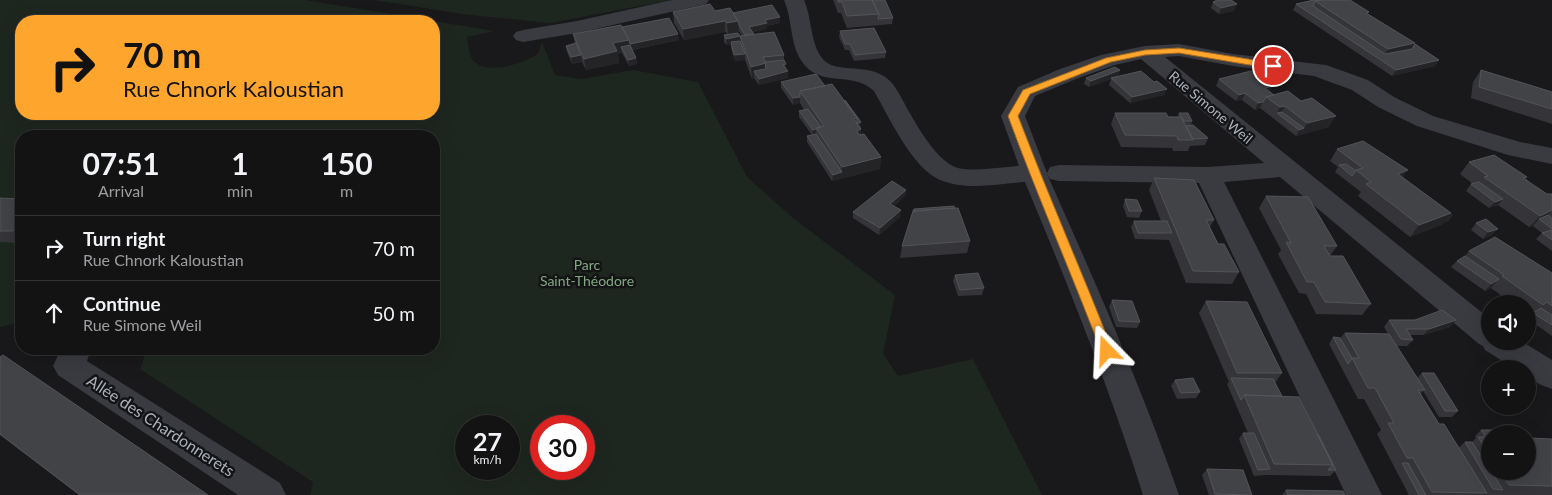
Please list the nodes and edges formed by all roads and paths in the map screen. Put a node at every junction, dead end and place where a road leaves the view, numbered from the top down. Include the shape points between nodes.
1 (699, 0) edge
2 (794, 0) edge
3 (523, 36) dead end
4 (1145, 52) junction
5 (1552, 156) edge
6 (1284, 168) junction
7 (1046, 173) junction
8 (1208, 175) junction
9 (1481, 329) edge
10 (1510, 350) edge
11 (74, 355) edge
12 (1552, 376) edge
13 (268, 495) edge
14 (1161, 495) edge
15 (1364, 495) edge

1 - 3 street
2 - 7 street via 801,31 817,67 831,73 873,79 883,87 930,161 949,174 975,177
4 - 5 street, Rue Simone Weil via 1179,50 1241,62 1318,70 1360,85 1425,121 1517,149
4 - 6 street, Rue Simone Weil
4 - 7 street via 1109,60 1026,92 1013,116
6 - 8 street
6 - 9 street, Rue Simone Weil
7 - 8 street
7 - 14 street via 1077,273
8 - 15 street
10 - 12 street
11 - 13 street, Allée des Chardonnerets via 69,366

